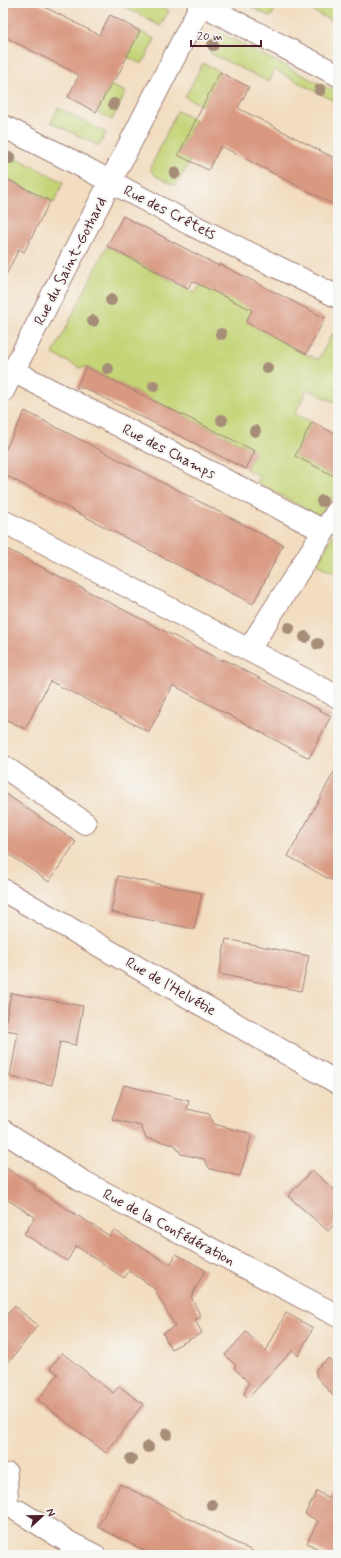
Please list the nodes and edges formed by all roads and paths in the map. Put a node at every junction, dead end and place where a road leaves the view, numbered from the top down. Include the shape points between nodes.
1 (201, 3) edge
2 (338, 76) edge
3 (3, 126) edge
4 (111, 181) junction
5 (338, 297) edge
6 (14, 371) junction
7 (3, 391) edge
8 (338, 510) edge
9 (3, 521) edge
10 (324, 531) junction
11 (249, 649) junction
12 (338, 697) edge
13 (3, 766) edge
14 (85, 823) dead end
15 (3, 890) edge
16 (338, 1082) edge
17 (3, 1131) edge
18 (338, 1316) edge
19 (10, 1470) dead end
20 (11, 1506) edge
21 (66, 1549) edge
22 (94, 1555) edge

1 - 2 street
1 - 4 street, Rue du Saint-Gothard
3 - 4 street, Rue des Crêtets
4 - 5 street, Rue des Crêtets
4 - 6 street, Rue du Saint-Gothard
6 - 7 street, Rue du Saint-Gothard
6 - 10 street, Rue des Champs
8 - 10 street
9 - 11 street
10 - 11 street
11 - 12 street
13 - 14 street
15 - 16 street, Rue de l'Helvétie
17 - 18 street, Rue de la Confédération via 82,1180
19 - 20 lane
20 - 21 street
21 - 22 street

